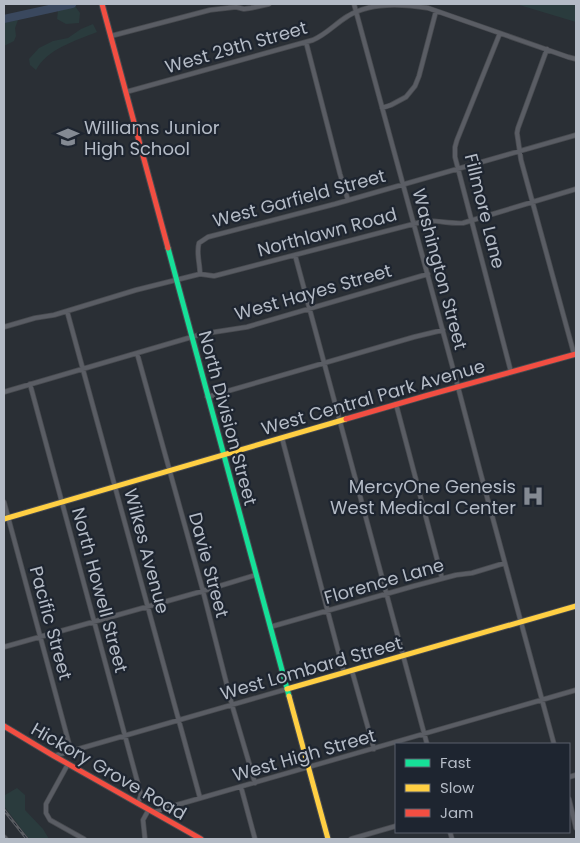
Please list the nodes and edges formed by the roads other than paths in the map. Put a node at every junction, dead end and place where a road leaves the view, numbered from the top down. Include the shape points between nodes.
1 (102, 4) edge
2 (269, 4) edge
3 (354, 4) edge
4 (436, 10) junction
5 (356, 12) junction
6 (500, 33) junction
7 (110, 36) junction
8 (306, 42) junction
9 (546, 49) junction
10 (576, 59) edge
11 (126, 92) junction
12 (382, 108) junction
13 (576, 135) edge
14 (520, 151) junction
15 (458, 169) junction
16 (403, 184) junction
17 (576, 189) edge
18 (348, 200) junction
19 (533, 202) junction
20 (472, 220) junction
21 (414, 224) junction
22 (295, 255) junction
23 (200, 274) junction
24 (428, 274) junction
25 (176, 280) junction
26 (309, 309) junction
27 (67, 311) junction
28 (4, 327) edge
29 (443, 330) junction
30 (191, 338) junction
31 (137, 353) junction
32 (575, 354) edge
33 (324, 363) junction
34 (84, 369) junction
35 (512, 372) junction
36 (30, 384) junction
37 (458, 387) junction
38 (4, 392) edge
39 (207, 397) junction
40 (396, 404) junction
41 (340, 421) junction
42 (282, 438) junction
43 (224, 455) junction
44 (170, 471) junction
45 (116, 487) junction
46 (4, 502) edge
47 (62, 502) junction
48 (6, 518) edge
49 (505, 564) junction
50 (256, 575) junction
51 (442, 578) junction
52 (203, 591) junction
53 (387, 594) junction
54 (576, 606) edge
55 (148, 607) junction
56 (329, 610) junction
57 (94, 622) junction
58 (521, 622) junction
59 (270, 627) junction
60 (40, 637) junction
61 (4, 648) edge
62 (402, 656) junction
63 (352, 671) junction
64 (344, 673) junction
65 (287, 689) junction
66 (576, 690) edge
67 (542, 700) junction
68 (232, 705) junction
69 (178, 720) junction
70 (4, 726) edge
71 (424, 734) junction
72 (124, 736) junction
73 (427, 743) edge
74 (554, 743) edge
75 (374, 749) junction
76 (71, 751) junction
77 (54, 756) junction
78 (68, 764) junction
79 (309, 767) junction
80 (255, 783) junction
81 (241, 787) junction
82 (200, 798) junction
83 (138, 803) junction
84 (570, 803) edge
85 (152, 811) junction
86 (395, 826) edge
87 (576, 828) edge
88 (84, 839) edge
89 (145, 839) edge
90 (201, 839) edge
91 (255, 839) edge
92 (328, 839) edge
93 (352, 839) edge

1 - 7 main road, North Division Street
2 - 7 street via 210,10
3 - 5 street, Washington Street
4 - 5 street, West 29th Street via 396,5
4 - 6 street, West 29th Street
4 - 12 street via 415,86 406,97
5 - 8 street, West 29th Street via 321,37
5 - 12 street, Washington Street
6 - 9 street, West 29th Street
6 - 15 street, Fillmore Lane via 457,140 455,157
7 - 11 main road, North Division Street
8 - 11 street, West 29th Street
8 - 18 street
9 - 10 street, West 29th Street
9 - 14 street via 518,128
11 - 25 main road, North Division Street
12 - 16 street, Washington Street
13 - 14 street, West Garfield Street
14 - 15 street, West Garfield Street
14 - 19 street
15 - 16 street, West Garfield Street
15 - 20 street, Fillmore Lane
16 - 18 street, West Garfield Street
16 - 21 street, Washington Street
17 - 19 street, Northlawn Road
18 - 23 street, West Garfield Street via 208,237 199,242 197,249
19 - 20 street, Northlawn Road
19 - 32 street
20 - 21 street, Northlawn Road via 455,224 431,220
20 - 35 street, Fillmore Lane
21 - 22 street, Northlawn Road
21 - 24 street, Washington Street
22 - 23 street, Northlawn Road via 214,276
22 - 26 street
23 - 25 street
24 - 26 street, West Hayes Street
24 - 29 street, Washington Street
25 - 27 street
25 - 30 main road, North Division Street
26 - 30 street, West Hayes Street
26 - 33 street
27 - 28 street
27 - 34 street, Wilkes Avenue
29 - 33 street
29 - 37 street, Washington Street
30 - 31 street, West Hayes Street
30 - 39 main road, North Division Street
31 - 34 street, West Hayes Street
31 - 44 street, Davie Street
32 - 35 main road, West Central Park Avenue
33 - 39 street
33 - 41 street
34 - 36 street, West Hayes Street
34 - 45 street, Wilkes Avenue
35 - 37 main road, West Central Park Avenue
36 - 38 street, West Hayes Street
36 - 47 street, North Howell Street
37 - 40 main road, West Central Park Avenue
37 - 49 street, Washington Street
39 - 43 main road, North Division Street
40 - 41 main road, West Central Park Avenue
40 - 51 street
41 - 42 main road, West Central Park Avenue
41 - 53 street
42 - 43 main road, West Central Park Avenue
42 - 56 street
43 - 44 main road, West Central Park Avenue
43 - 50 main road, North Division Street
44 - 45 main road, West Central Park Avenue
44 - 52 street, Davie Street
45 - 47 main road, West Central Park Avenue
45 - 55 street, Wilkes Avenue
46 - 48 street, Pacific Street
47 - 48 main road, West Central Park Avenue
47 - 57 street, North Howell Street
48 - 60 street, Pacific Street
49 - 51 street, Florence Lane
49 - 58 street, Washington Street
50 - 52 street
50 - 59 main road, North Division Street
51 - 53 street, Florence Lane
52 - 55 street
52 - 68 street, Davie Street
53 - 56 street, Florence Lane
53 - 62 street
54 - 58 main road, West Lombard Street
55 - 57 street
55 - 69 street, Wilkes Avenue
56 - 59 street, Florence Lane
56 - 64 street
57 - 60 street
57 - 72 street, North Howell Street
58 - 62 main road, West Lombard Street
58 - 67 street, Washington Street
59 - 65 main road, North Division Street
60 - 61 street
60 - 76 street, Pacific Street
62 - 63 main road, West Lombard Street
62 - 71 street
63 - 64 main road, West Lombard Street
63 - 75 street
64 - 65 main road, West Lombard Street
65 - 68 street, West Lombard Street
65 - 79 main road, North Division Street
66 - 67 street, West High Street
67 - 71 street, West High Street
67 - 74 street, Washington Street
68 - 69 street, West Lombard Street
68 - 80 street, Davie Street
69 - 72 street, West Lombard Street
69 - 82 street, Wilkes Avenue
70 - 77 main road, Hickory Grove Road
71 - 73 street
71 - 75 street, West High Street
72 - 76 street, West Lombard Street
72 - 83 street, North Howell Street via 141,795
75 - 79 street, West High Street
76 - 77 street, West Lombard Street
77 - 78 main road, Hickory Grove Road
78 - 83 main road, Hickory Grove Road
78 - 88 street via 46,804 46,813 50,820
79 - 80 street, West High Street
79 - 92 main road, North Division Street
80 - 81 street, West High Street
81 - 82 street, West High Street
81 - 91 street
82 - 85 street, West High Street
83 - 85 main road, Hickory Grove Road
84 - 87 street
85 - 89 street via 143,820
85 - 90 main road, Hickory Grove Road
86 - 93 street

